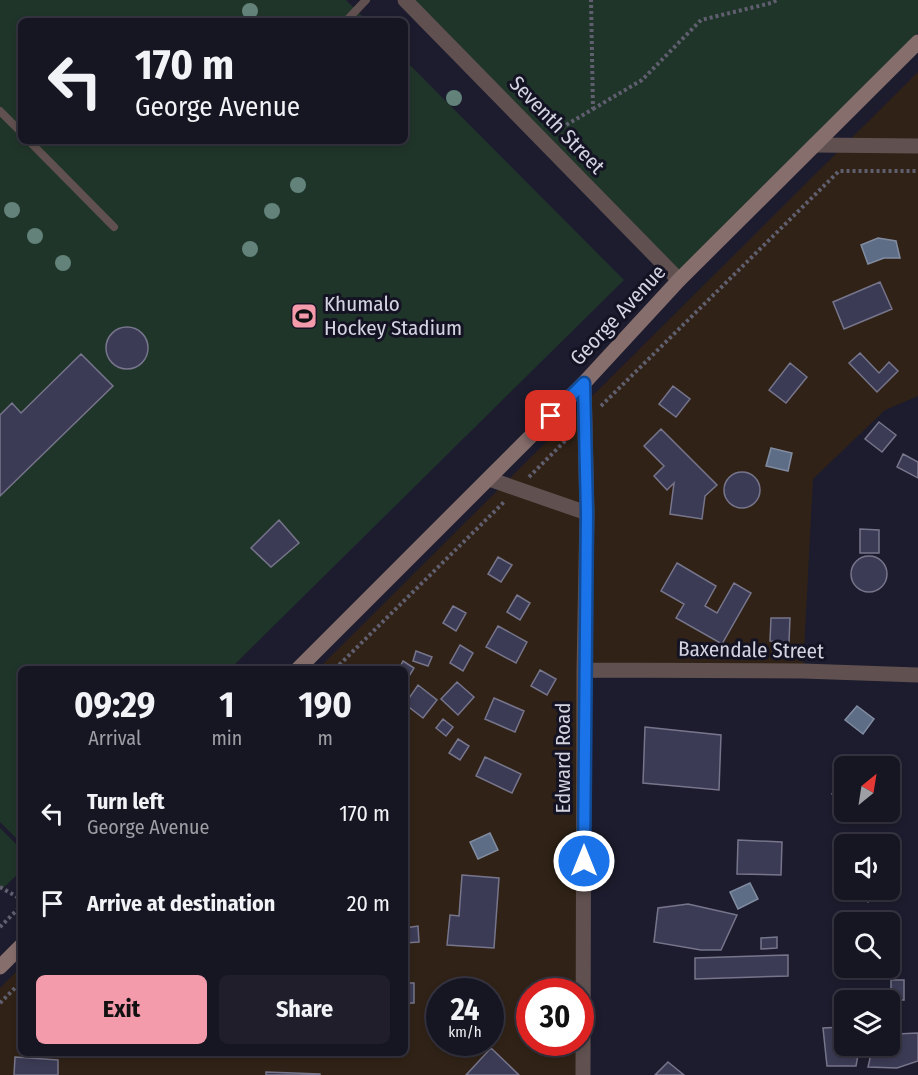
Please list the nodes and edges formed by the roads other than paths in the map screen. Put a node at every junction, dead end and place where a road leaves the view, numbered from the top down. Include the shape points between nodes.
1 (366, 0) edge
2 (405, 0) edge
3 (349, 18) edge
4 (918, 42) edge
5 (0, 111) edge
6 (18, 129) edge
7 (32, 144) edge
8 (815, 145) junction
9 (918, 146) edge
10 (114, 227) dead end
11 (680, 280) junction
12 (584, 383) junction
13 (489, 479) junction
14 (587, 513) junction
15 (301, 666) edge
16 (584, 670) junction
17 (918, 675) edge
18 (18, 949) edge
19 (0, 967) edge
20 (583, 1075) edge

1 - 3 lane
2 - 11 street, Seventh Street
4 - 8 main road, George Avenue
5 - 6 lane
7 - 10 lane
8 - 9 street
8 - 11 main road, George Avenue
11 - 12 main road, George Avenue
12 - 13 main road, George Avenue
12 - 14 street, Edward Road
13 - 14 street
13 - 15 main road, George Avenue
14 - 16 street, Edward Road
16 - 17 street, Baxendale Street
16 - 20 street, Edward Road
18 - 19 main road

